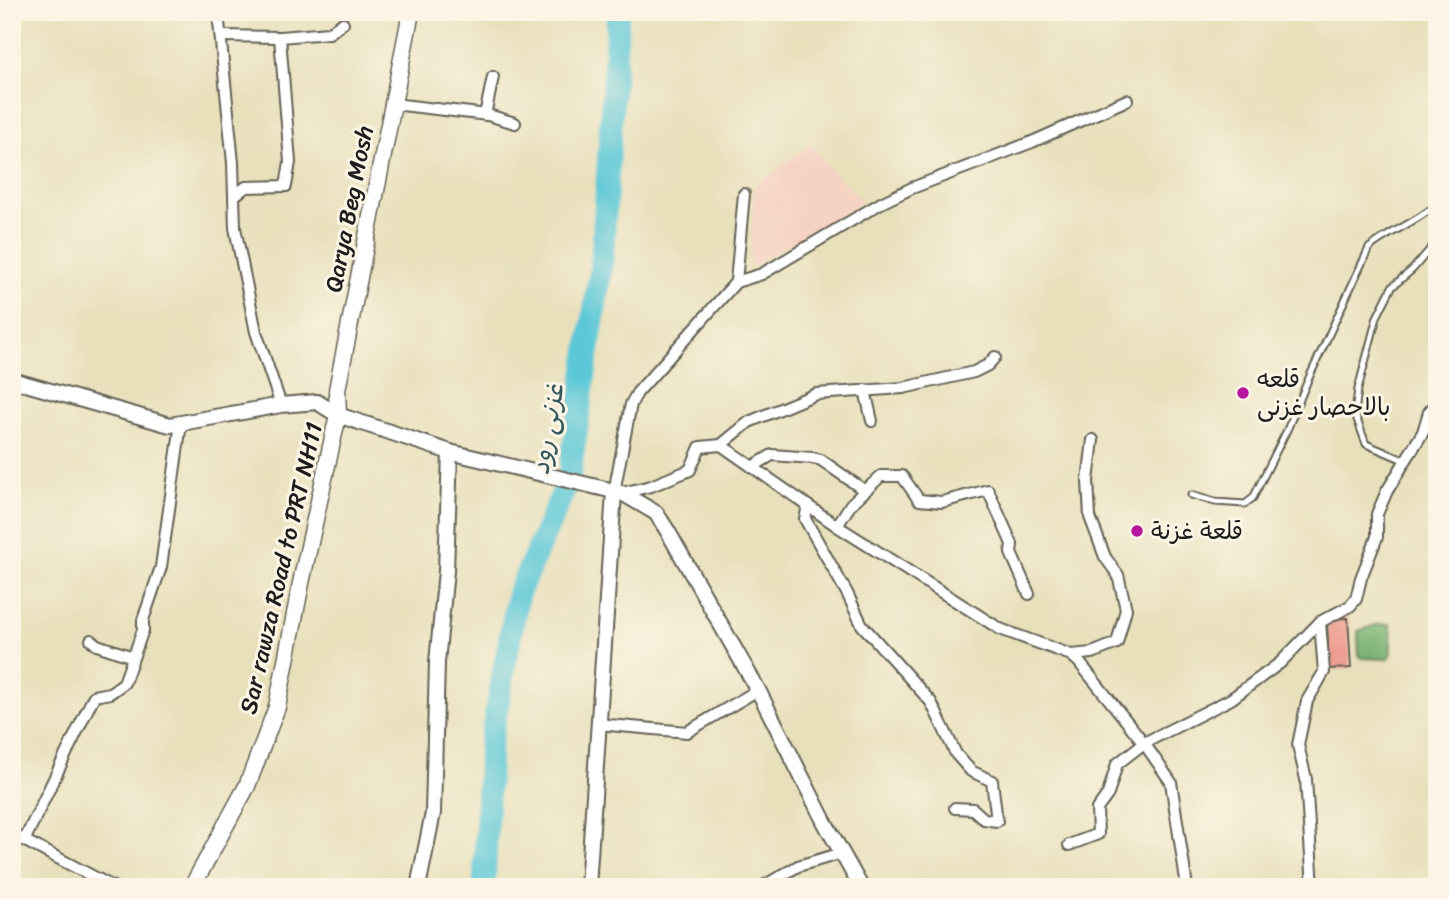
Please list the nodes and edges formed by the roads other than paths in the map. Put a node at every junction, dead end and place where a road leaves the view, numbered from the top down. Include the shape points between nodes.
1 (218, 12) edge
2 (411, 12) edge
3 (343, 23) dead end
4 (221, 36) junction
5 (280, 37) junction
6 (493, 77) dead end
7 (1127, 100) dead end
8 (393, 104) junction
9 (485, 115) junction
10 (515, 123) dead end
11 (744, 194) dead end
12 (234, 195) junction
13 (1437, 204) edge
14 (1437, 241) edge
15 (736, 282) junction
16 (995, 357) dead end
17 (12, 380) edge
18 (865, 390) junction
19 (1437, 402) edge
20 (281, 405) junction
21 (338, 415) junction
22 (872, 421) dead end
23 (181, 423) junction
24 (1093, 439) dead end
25 (721, 445) junction
26 (450, 452) junction
27 (1406, 461) junction
28 (752, 467) junction
29 (864, 490) junction
30 (613, 491) junction
31 (1191, 495) dead end
32 (808, 506) junction
33 (837, 526) junction
34 (1029, 594) dead end
35 (1320, 622) junction
36 (91, 640) dead end
37 (1071, 655) junction
38 (133, 657) junction
39 (758, 690) junction
40 (598, 724) junction
41 (1144, 743) junction
42 (955, 808) dead end
43 (12, 834) edge
44 (25, 839) junction
45 (1069, 845) dead end
46 (842, 853) junction
47 (113, 887) edge
48 (192, 887) edge
49 (418, 887) edge
50 (588, 887) edge
51 (762, 887) edge
52 (861, 887) edge
53 (1187, 887) edge
54 (1314, 887) edge

1 - 4 street
2 - 8 main road, Qarya Beg Mosh
3 - 5 street via 329,33
4 - 5 street
4 - 12 street
5 - 12 street via 290,162 286,186 246,187
6 - 9 street
7 - 15 street via 912,188 762,274
8 - 9 street
8 - 21 main road, Qarya Beg Mosh via 337,390
9 - 10 street
11 - 15 street
12 - 20 street via 235,228 256,332
13 - 31 lane via 1369,248 1253,498 1245,505
14 - 27 lane via 1392,287 1377,317 1354,414 1366,444
15 - 30 street via 637,393
16 - 18 street via 974,372 903,388
17 - 23 street via 170,425
18 - 22 street
18 - 25 street via 816,394 749,422
19 - 27 street
20 - 21 street via 317,402
20 - 23 street
21 - 26 street, Sar rawza Road to PRT NH11
21 - 48 main road, Sar rawza Road to PRT NH11 via 277,707 247,786
23 - 38 street via 161,567
24 - 37 street via 1090,517 1105,557 1118,575 1126,609 1117,643
25 - 28 street
25 - 30 street via 700,447 690,470 651,486
26 - 30 street, Sar rawza Road to PRT NH11
26 - 49 street via 433,813
27 - 35 street via 1377,514 1377,537 1356,598
28 - 29 street via 772,455 813,458
28 - 32 street
29 - 33 street
29 - 34 street via 881,476 902,476 919,500 942,502 988,489
30 - 39 street, Sar rawza Road to PRT NH11 via 656,513 662,521
30 - 40 street
32 - 33 street
32 - 42 street via 805,519 862,625 931,702 956,754 971,771 992,781 997,821 973,809
33 - 37 street via 1000,629
35 - 41 street via 1280,663 1231,699
35 - 54 street via 1324,672 1307,701 1298,745 1306,779
36 - 38 street
37 - 41 street
38 - 44 street via 124,683 110,693 94,696
39 - 40 street via 687,732
39 - 46 street, Sar rawza Road to PRT NH11
40 - 50 street
41 - 45 street via 1117,764 1108,794 1097,809 1098,834
41 - 53 street via 1171,782
43 - 44 street
44 - 47 street
46 - 51 street via 798,866
46 - 52 street, Sar rawza Road to PRT NH11

